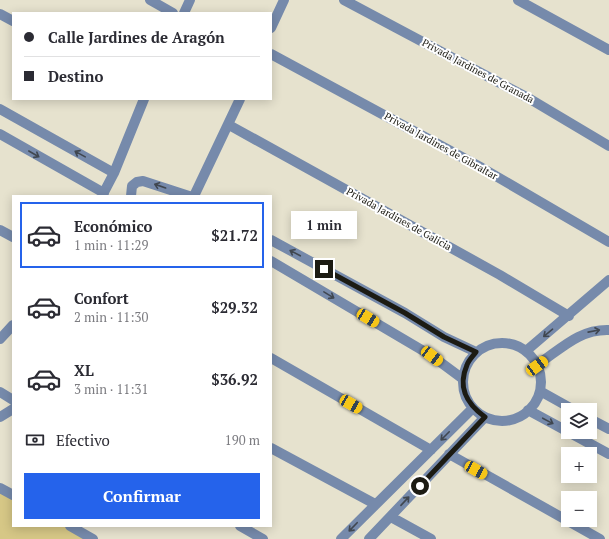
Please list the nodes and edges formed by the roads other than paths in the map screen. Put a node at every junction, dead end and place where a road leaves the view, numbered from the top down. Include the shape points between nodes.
1 (150, 0) edge
2 (190, 0) edge
3 (284, 0) edge
4 (344, 0) edge
5 (518, 0) edge
6 (171, 12) edge
7 (184, 12) edge
8 (0, 14) edge
9 (12, 20) edge
10 (272, 26) edge
11 (609, 50) edge
12 (272, 55) edge
13 (144, 100) edge
14 (240, 100) edge
15 (0, 109) edge
16 (229, 125) junction
17 (0, 134) edge
18 (609, 146) edge
19 (114, 173) junction
20 (103, 195) edge
21 (131, 195) edge
22 (187, 195) edge
23 (194, 195) edge
24 (0, 230) edge
25 (12, 236) edge
26 (272, 241) edge
27 (609, 242) edge
28 (272, 262) edge
29 (609, 280) edge
30 (569, 316) junction
31 (7, 327) edge
32 (609, 330) edge
33 (0, 339) edge
34 (526, 351) junction
35 (476, 352) junction
36 (272, 359) edge
37 (537, 366) junction
38 (463, 379) junction
39 (540, 391) junction
40 (0, 392) edge
41 (12, 399) edge
42 (561, 403) edge
43 (473, 408) junction
44 (12, 410) edge
45 (528, 410) junction
46 (0, 417) edge
47 (485, 417) junction
48 (597, 422) edge
49 (609, 429) edge
50 (272, 449) edge
51 (431, 450) junction
52 (449, 454) junction
53 (609, 454) edge
54 (0, 488) edge
55 (12, 494) edge
56 (375, 504) junction
57 (391, 517) junction
58 (72, 527) edge
59 (242, 527) edge
60 (93, 539) edge
61 (263, 539) edge
62 (341, 539) edge
63 (369, 539) edge
64 (431, 539) edge
65 (600, 539) edge

1 - 6 street
2 - 7 street
3 - 10 street
4 - 18 street, Privada Jardines de Granada via 530,99
5 - 11 street
8 - 9 street
12 - 27 street, Privada Jardines de Gibraltar via 482,168
13 - 19 street
14 - 16 street
19 -> 15 street
16 - 23 street
16 - 30 street, Privada Jardines de Galicia
17 -> 20 street
19 - 20 street
22 -> 21 street via 143,181 132,186
24 - 25 street
35 -> 26 street via 444,337
28 -> 38 street via 432,356
29 - 30 street
30 -> 34 street
31 - 33 street
37 -> 32 street via 578,336 597,330
34 - 35 street via 514,345 501,343 488,345
34 - 37 street
35 - 38 street via 467,364
36 - 51 street
37 - 39 street via 541,378
38 - 43 street via 465,394
39 - 42 street
39 - 45 street
40 - 41 street
43 - 47 street
43 -> 51 street
44 - 46 street
45 - 47 street via 516,418 506,420
45 -> 53 street
47 - 52 street
48 - 49 street
50 - 56 street
51 - 56 street
57 -> 52 street
52 - 65 street
54 - 55 street
56 -> 62 street
57 - 63 street
57 - 64 street
58 - 60 street
59 - 61 street

